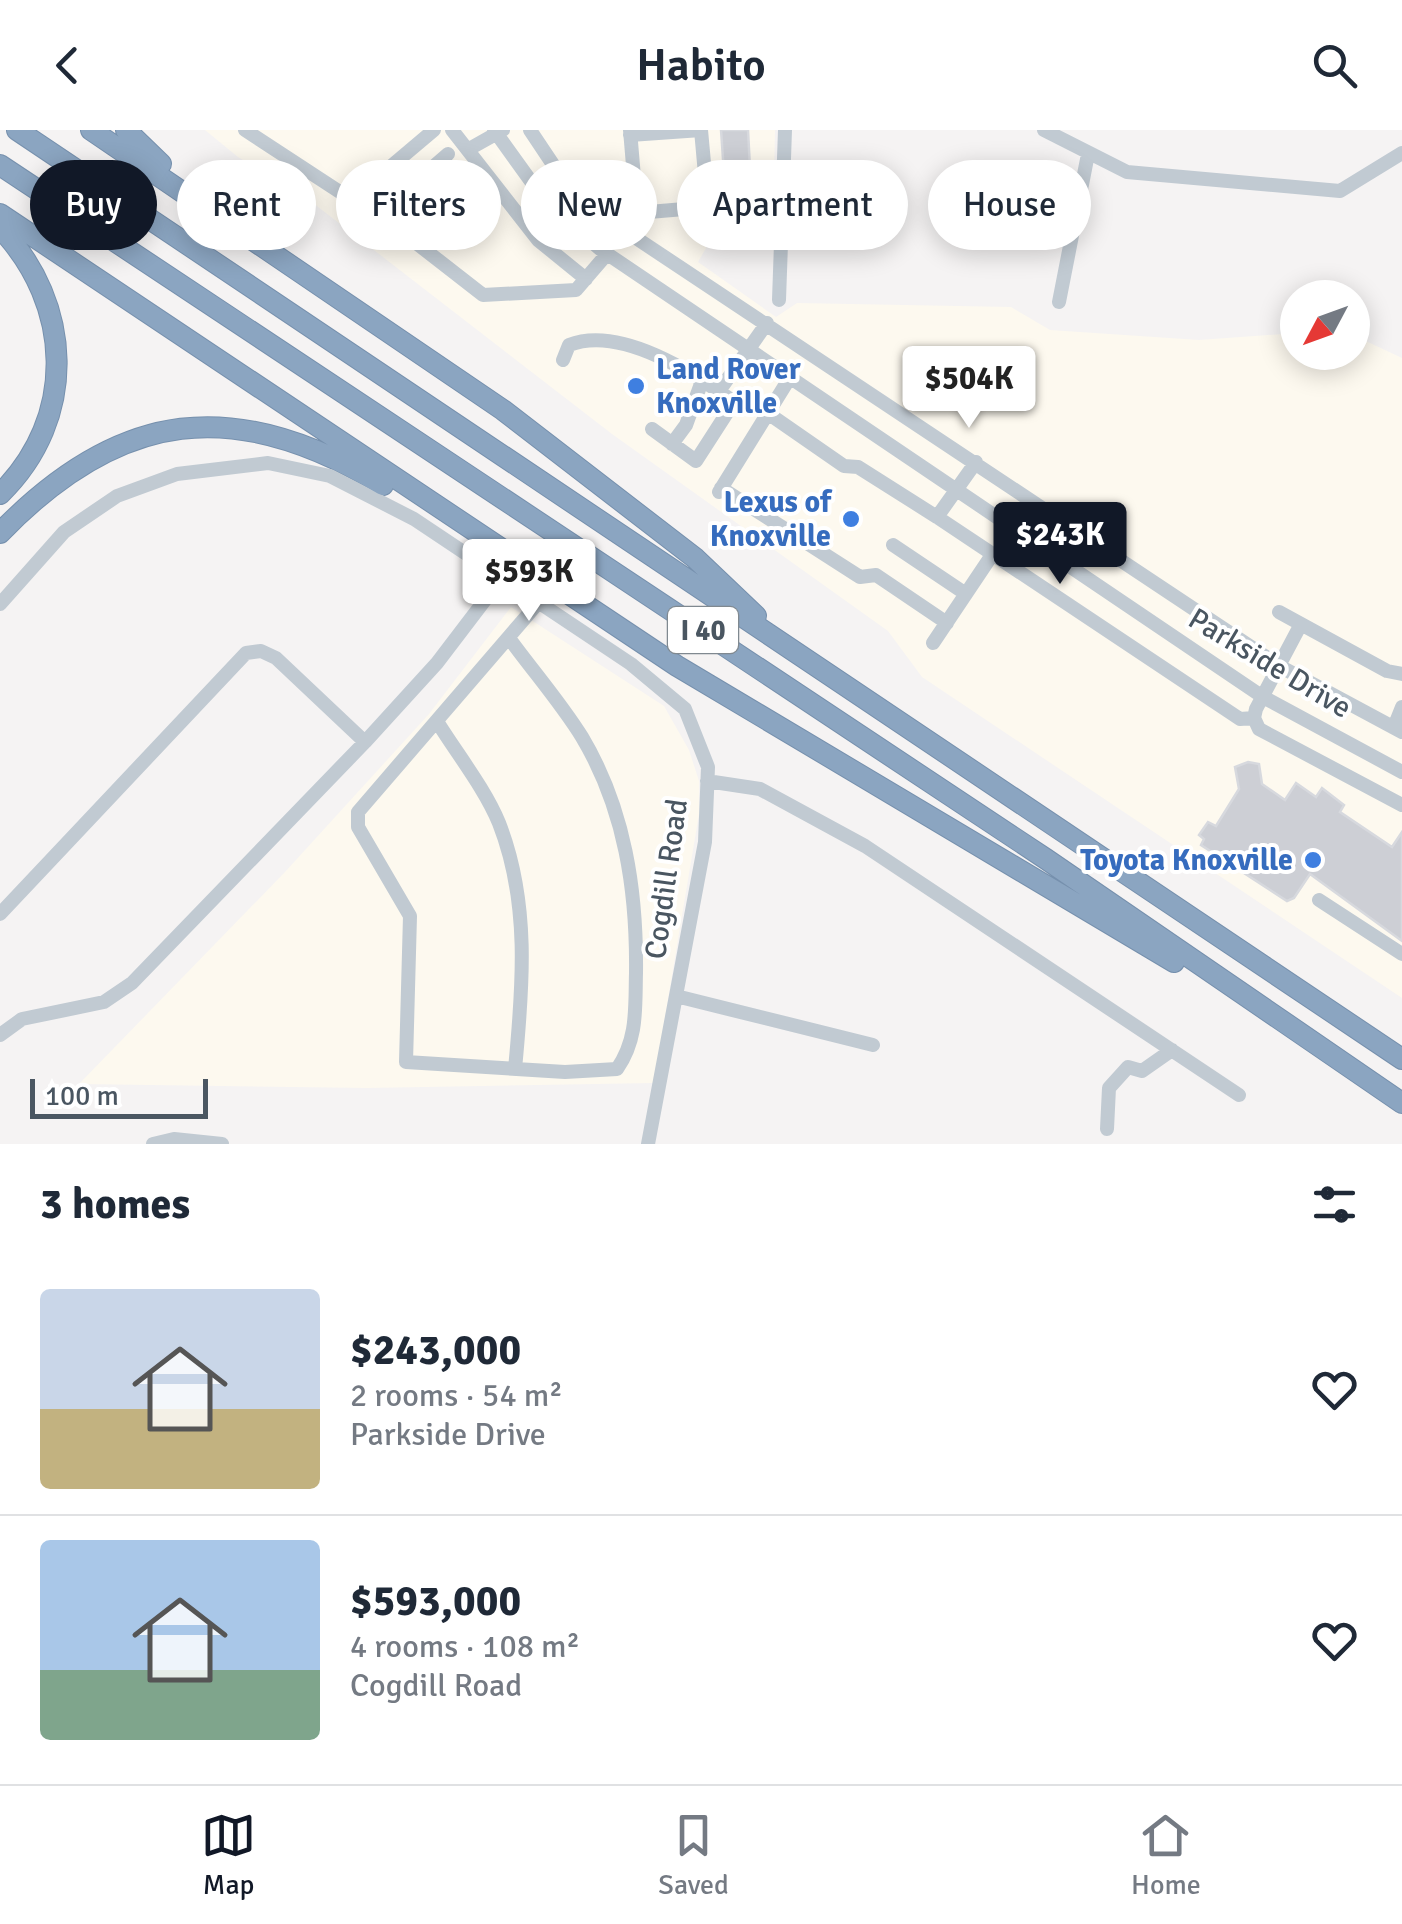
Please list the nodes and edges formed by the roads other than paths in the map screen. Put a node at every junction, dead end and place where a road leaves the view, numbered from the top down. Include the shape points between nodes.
1 (16, 130) edge
2 (91, 130) edge
3 (126, 130) edge
4 (434, 130) edge
5 (452, 130) edge
6 (530, 130) edge
7 (785, 130) edge
8 (1044, 130) edge
9 (498, 131) edge
10 (256, 133) edge
11 (630, 133) edge
12 (469, 149) junction
13 (1402, 153) edge
14 (448, 154) dead end
15 (1088, 154) junction
16 (441, 160) edge
17 (475, 160) edge
18 (550, 160) edge
19 (632, 160) edge
20 (0, 164) edge
21 (177, 179) edge
22 (177, 187) edge
23 (501, 195) edge
24 (657, 211) edge
25 (0, 214) edge
26 (0, 228) edge
27 (272, 250) edge
28 (426, 250) edge
29 (656, 250) edge
30 (607, 254) junction
31 (586, 279) junction
32 (779, 300) dead end
33 (1059, 302) dead end
34 (767, 323) junction
35 (748, 351) junction
36 (562, 360) dead end
37 (790, 378) junction
38 (702, 381) junction
39 (719, 390) junction
40 (768, 414) junction
41 (652, 429) dead end
42 (672, 444) junction
43 (976, 462) junction
44 (955, 490) junction
45 (0, 494) edge
46 (937, 517) junction
47 (0, 533) edge
48 (893, 544) dead end
49 (992, 555) junction
50 (501, 579) junction
51 (966, 594) junction
52 (538, 603) junction
53 (0, 604) edge
54 (1279, 612) dead end
55 (947, 623) junction
56 (1301, 624) junction
57 (509, 638) junction
58 (933, 644) dead end
59 (789, 649) junction
60 (676, 666) junction
61 (1281, 666) junction
62 (1402, 674) edge
63 (1263, 697) junction
64 (1402, 706) edge
65 (1254, 718) junction
66 (438, 723) junction
67 (1398, 729) edge
68 (364, 742) junction
69 (1402, 772) edge
70 (707, 781) junction
71 (1402, 805) edge
72 (1319, 900) dead end
73 (0, 914) edge
74 (1402, 954) edge
75 (676, 996) junction
76 (2, 1028) edge
77 (873, 1045) dead end
78 (1172, 1050) junction
79 (1402, 1060) edge
80 (515, 1069) junction
81 (1360, 1074) junction
82 (1239, 1095) dead end
83 (1402, 1103) edge
84 (1107, 1129) dead end
85 (152, 1144) edge
86 (222, 1144) edge
87 (648, 1144) edge

1 - 59 highway, I 40
2 - 22 highway
3 - 21 highway
4 - 10 street via 357,195 346,196
5 - 12 street
6 - 18 street, Parkside Drive
7 - 32 street
8 - 15 street
9 - 12 street
9 - 30 street, Parkside Drive via 548,205
11 - 19 street
11 - 24 street via 700,130 708,207
12 - 17 street
13 - 15 street via 1340,191 1127,172
14 - 16 street
15 - 33 street
20 - 81 highway, I 40
23 - 31 street via 538,240
25 - 60 highway
26 - 45 highway via 38,278 58,348 44,427 29,459
27 - 59 highway via 574,463 695,558
28 - 31 street via 488,297 576,290
29 - 34 street, Parkside Drive
30 - 31 street
30 - 35 street, Parkside Drive
34 - 35 street
34 - 43 street, Parkside Drive
35 - 37 street, Parkside Drive
35 - 39 street
36 - 38 street via 569,345 600,338 676,363
37 - 40 street
37 - 44 street, Parkside Drive
38 - 39 street
38 - 42 street
39 - 42 street via 734,402 696,460
40 - 46 street
40 - 55 street via 720,490 860,576 876,575
41 - 42 street
43 - 44 street
43 - 61 street, Parkside Drive
44 - 46 street
44 - 63 street, Parkside Drive
46 - 49 street
47 - 60 highway via 75,466 126,441 202,428 278,435 353,467
48 - 51 street
49 - 51 street
49 - 65 street via 1240,719
50 - 52 street, Cogdill Road
50 - 53 street, Cogdill Road via 414,518 330,476 268,463 177,474 118,496 64,532
50 - 68 street
51 - 55 street
52 - 57 street
52 - 70 street, Cogdill Road via 631,664 684,710 708,767
54 - 56 street
55 - 58 street
56 - 61 street
56 - 62 street
57 - 66 street
57 - 80 street via 582,739 622,828 636,911 635,1031 617,1068
59 - 79 highway, I 40
60 - 81 highway
61 - 63 street
61 - 67 street, Parkside Drive
63 - 65 street
63 - 69 street, Parkside Drive
64 - 67 street
65 - 71 street via 1259,729
66 - 80 street via 498,822 522,907
66 - 80 street via 358,812 358,827 410,916 402,1056 406,1062
68 - 73 street via 276,658 261,650 246,653
68 - 76 street via 132,984 104,1002
70 - 75 street, Cogdill Road via 704,842
70 - 78 street via 760,790 865,846
72 - 74 street
75 - 77 street
75 - 87 street, Cogdill Road
78 - 82 street
78 - 84 street via 1142,1071 1128,1067 1110,1088
81 - 83 highway, I 40
85 - 86 street via 174,1138

